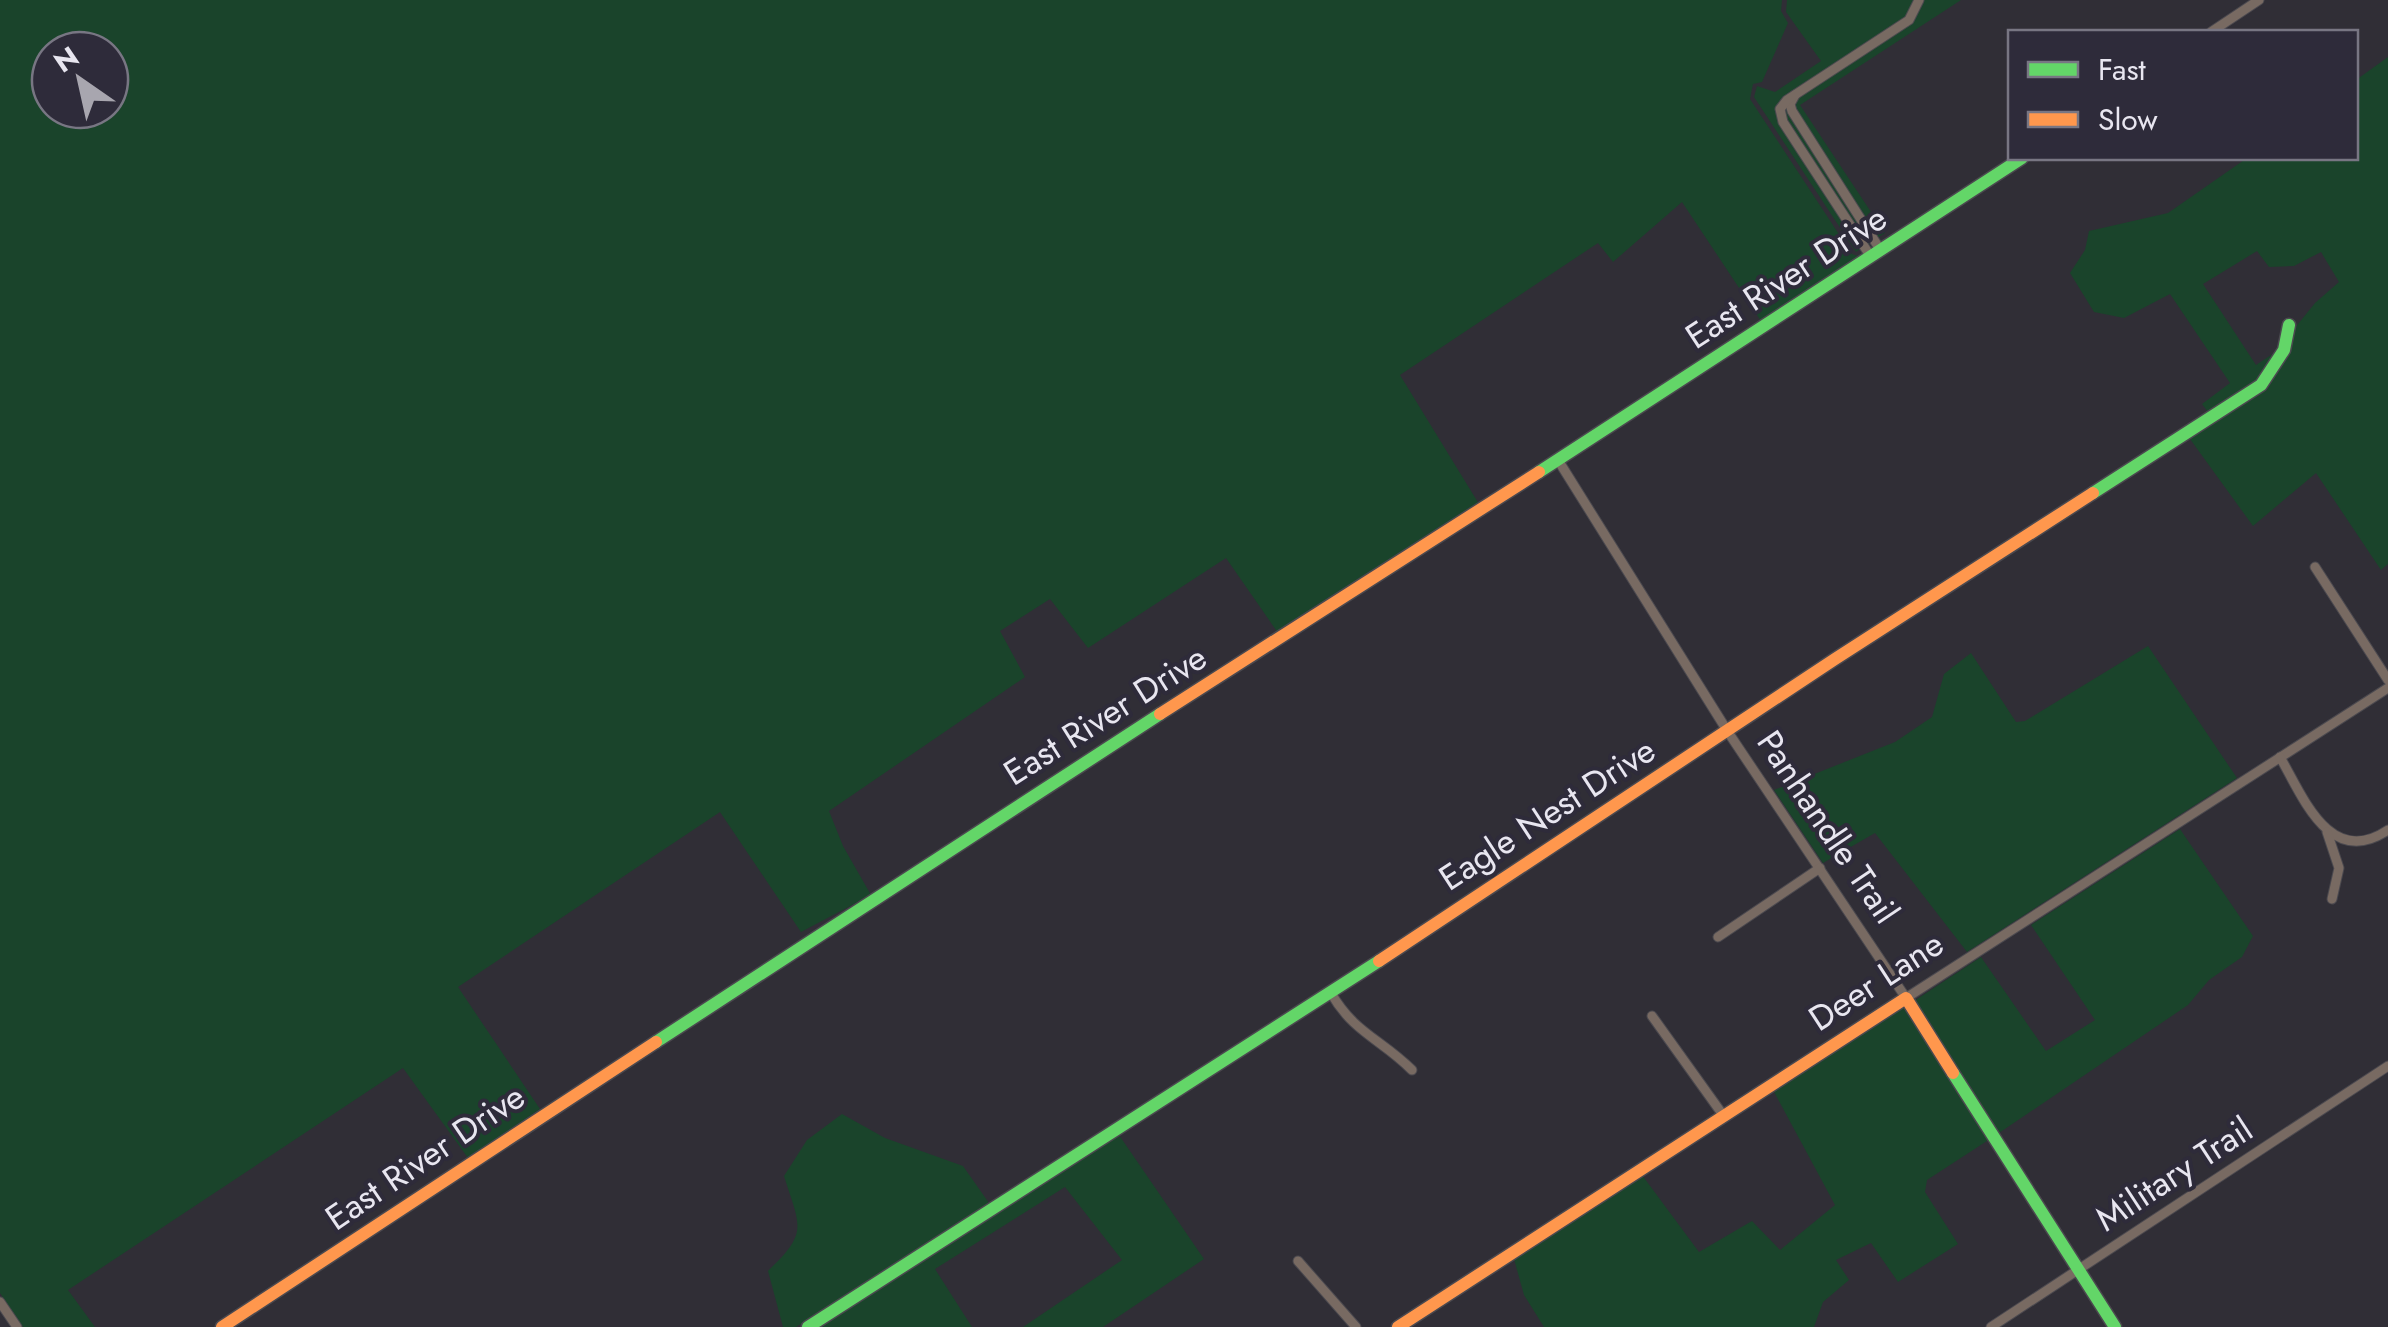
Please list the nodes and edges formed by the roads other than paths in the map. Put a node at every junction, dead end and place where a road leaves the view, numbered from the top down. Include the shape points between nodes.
1 (1918, 0) edge
2 (2260, 0) edge
3 (2214, 30) edge
4 (2019, 160) edge
5 (1876, 254) junction
6 (2289, 325) dead end
7 (1558, 460) junction
8 (2315, 567) dead end
9 (2388, 680) edge
10 (2388, 688) edge
11 (1728, 732) junction
12 (2280, 757) junction
13 (2388, 830) edge
14 (2327, 832) junction
15 (1820, 868) junction
16 (2332, 899) dead end
17 (1718, 937) dead end
18 (1330, 993) junction
19 (1906, 998) junction
20 (1652, 1016) dead end
21 (2388, 1066) edge
22 (1412, 1070) dead end
23 (1723, 1115) junction
24 (1298, 1261) dead end
25 (2078, 1270) junction
26 (0, 1302) edge
27 (17, 1327) edge
28 (222, 1327) edge
29 (808, 1327) edge
30 (1356, 1327) edge
31 (1398, 1327) edge
32 (1991, 1327) edge
33 (2115, 1327) edge

1 - 5 street via 1909,20 1782,106 1781,118
2 - 3 street
4 - 5 street, East River Drive
5 - 7 street, East River Drive
6 - 11 street, Eagle Nest Drive via 2284,350 2261,385
7 - 11 street, Panhandle Trail
7 - 28 street, East River Drive
8 - 9 street
10 - 12 street, Deer Lane
11 - 15 street, Panhandle Trail
11 - 18 street, Eagle Nest Drive
12 - 14 street
12 - 19 street, Deer Lane
13 - 14 street via 2348,841
14 - 16 street via 2340,868
15 - 17 street
15 - 19 street, Panhandle Trail
18 - 22 street via 1356,1027
18 - 29 street, Eagle Nest Drive
19 - 23 street, Deer Lane
19 - 25 street, Panhandle Trail
20 - 23 street
21 - 25 street, Military Trail
23 - 31 street, Deer Lane
24 - 30 street
25 - 32 street, Military Trail
25 - 33 street, Panhandle Trail
26 - 27 street

